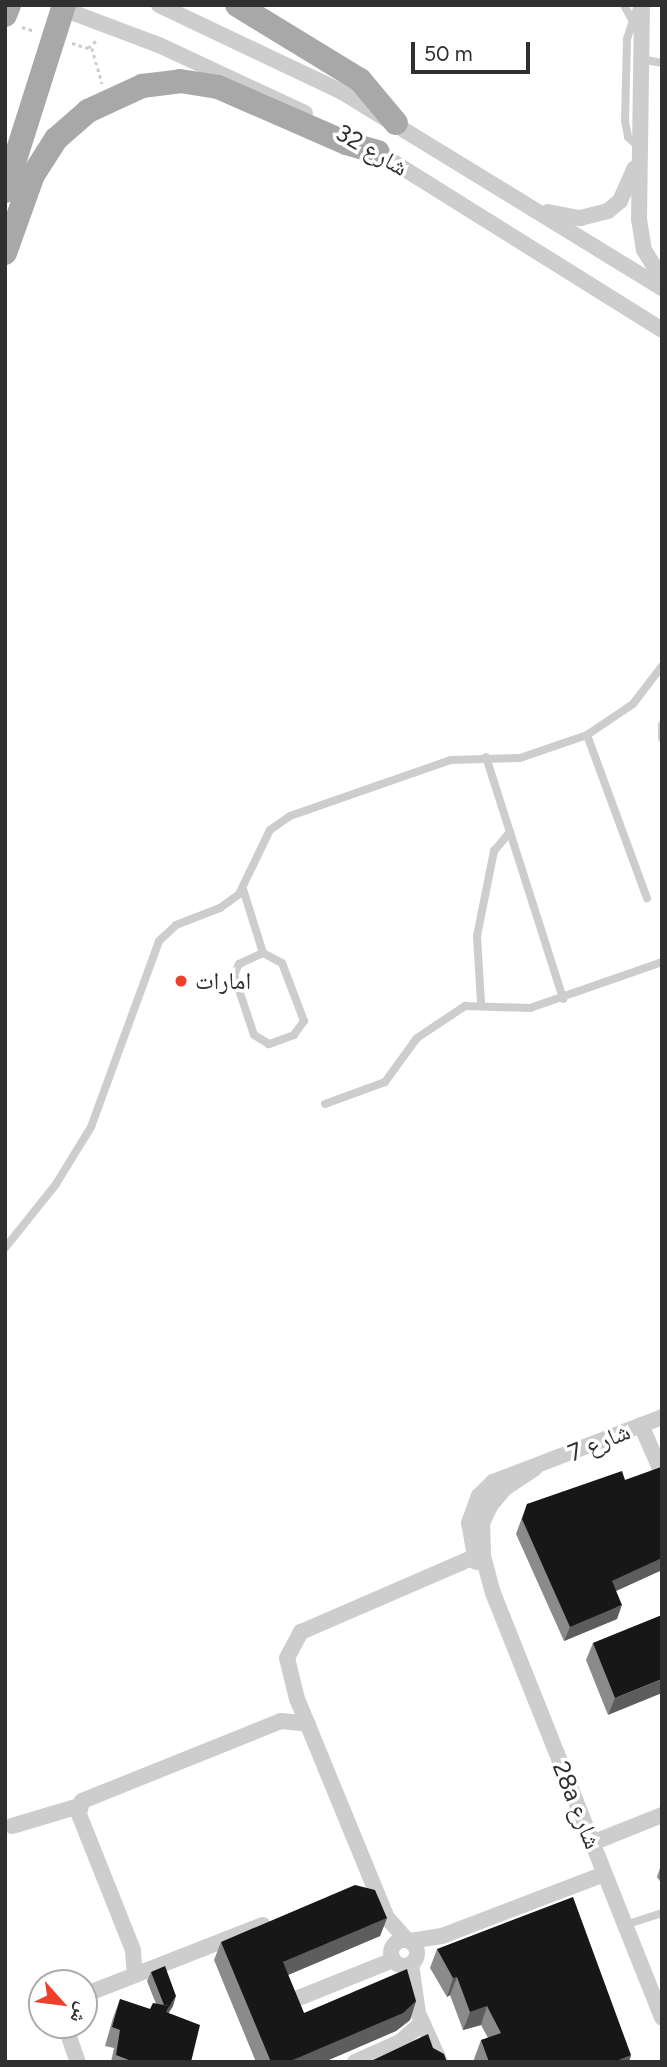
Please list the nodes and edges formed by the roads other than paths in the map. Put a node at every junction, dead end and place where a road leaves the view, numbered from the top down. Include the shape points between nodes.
1 (9, 5) edge
2 (159, 5) edge
3 (237, 5) edge
4 (624, 5) edge
5 (640, 5) edge
6 (64, 7) edge
7 (5, 15) edge
8 (631, 18) junction
9 (641, 59) junction
10 (662, 63) edge
11 (396, 123) junction
12 (639, 148) junction
13 (379, 152) junction
14 (5, 191) edge
15 (536, 209) junction
16 (5, 253) edge
17 (662, 279) edge
18 (662, 288) edge
19 (662, 330) edge
20 (662, 666) edge
21 (662, 725) edge
22 (587, 735) junction
23 (662, 738) edge
24 (486, 757) junction
25 (510, 832) junction
26 (243, 889) junction
27 (646, 898) dead end
28 (263, 953) junction
29 (662, 962) edge
30 (562, 999) junction
31 (481, 1003) junction
32 (325, 1104) dead end
33 (5, 1248) edge
34 (662, 1417) edge
35 (641, 1425) junction
36 (535, 1468) junction
37 (662, 1473) edge
38 (474, 1556) junction
39 (493, 1593) junction
40 (308, 1724) junction
41 (79, 1806) junction
42 (662, 1815) edge
43 (12, 1826) dead end
44 (592, 1843) junction
45 (604, 1874) junction
46 (355, 1892) edge
47 (380, 1902) junction
48 (662, 1913) edge
49 (284, 1916) edge
50 (625, 1925) junction
51 (411, 1950) junction
52 (393, 1960) junction
53 (135, 1975) junction
54 (98, 1990) edge
55 (296, 1998) edge
56 (662, 2018) edge
57 (421, 2024) junction
58 (70, 2039) edge
59 (78, 2062) edge
60 (355, 2062) edge
61 (440, 2062) edge

1 - 7 main road
2 - 11 street, شارع 32 via 286,62
3 - 11 main road via 360,80
4 - 8 lane
5 - 8 lane
5 - 9 street
6 - 13 street, شارع 32 via 215,69
6 - 14 main road
8 - 12 lane via 626,129
9 - 10 lane
9 - 12 street
11 - 15 street, شارع 32
12 - 15 street via 627,189 608,211 580,218
12 - 17 street via 640,235
13 - 16 main road via 331,136 236,92 200,83 142,86 71,124 43,156
13 - 19 street, شارع 32
15 - 18 street, شارع 32
20 - 22 lane via 633,704
21 - 23 lane
22 - 24 lane via 536,754
22 - 27 lane
24 - 25 lane
24 - 26 lane via 451,760 279,822 262,840
25 - 30 lane
25 - 31 lane via 494,851 477,936
26 - 28 lane
26 - 33 lane via 230,902 176,925 159,941 90,1127 56,1184
28 - 28 lane via 282,963 304,1021 294,1035 269,1045 254,1035 234,975 239,964
29 - 30 lane
30 - 31 lane via 522,1009
31 - 32 lane via 458,1009 417,1038 385,1082
34 - 35 street, شارع 7
35 - 36 street, شارع 7
35 - 37 street
36 - 38 street, 28a شارع via 501,1477 479,1496 469,1523
36 - 39 street, 28a شارع via 497,1497 482,1523 483,1556
38 - 39 street, 28a شارع
38 - 40 street via 296,1636 287,1665
39 - 44 street, 28a شارع
40 - 41 street via 281,1721 91,1795
40 - 47 street
41 - 43 street
41 - 53 street via 133,1950
42 - 44 street
44 - 45 street, 28a شارع
45 - 50 street, 28a شارع
45 - 51 street
46 - 47 street
47 - 51 street via 390,1924
48 - 50 lane
49 - 53 street
50 - 56 street, 28a شارع
51 - 52 street via 401,1965
51 - 52 street via 393,1945
51 - 57 street
52 - 55 street
53 - 54 street
57 - 60 street via 400,2042
57 - 61 street
58 - 59 street

